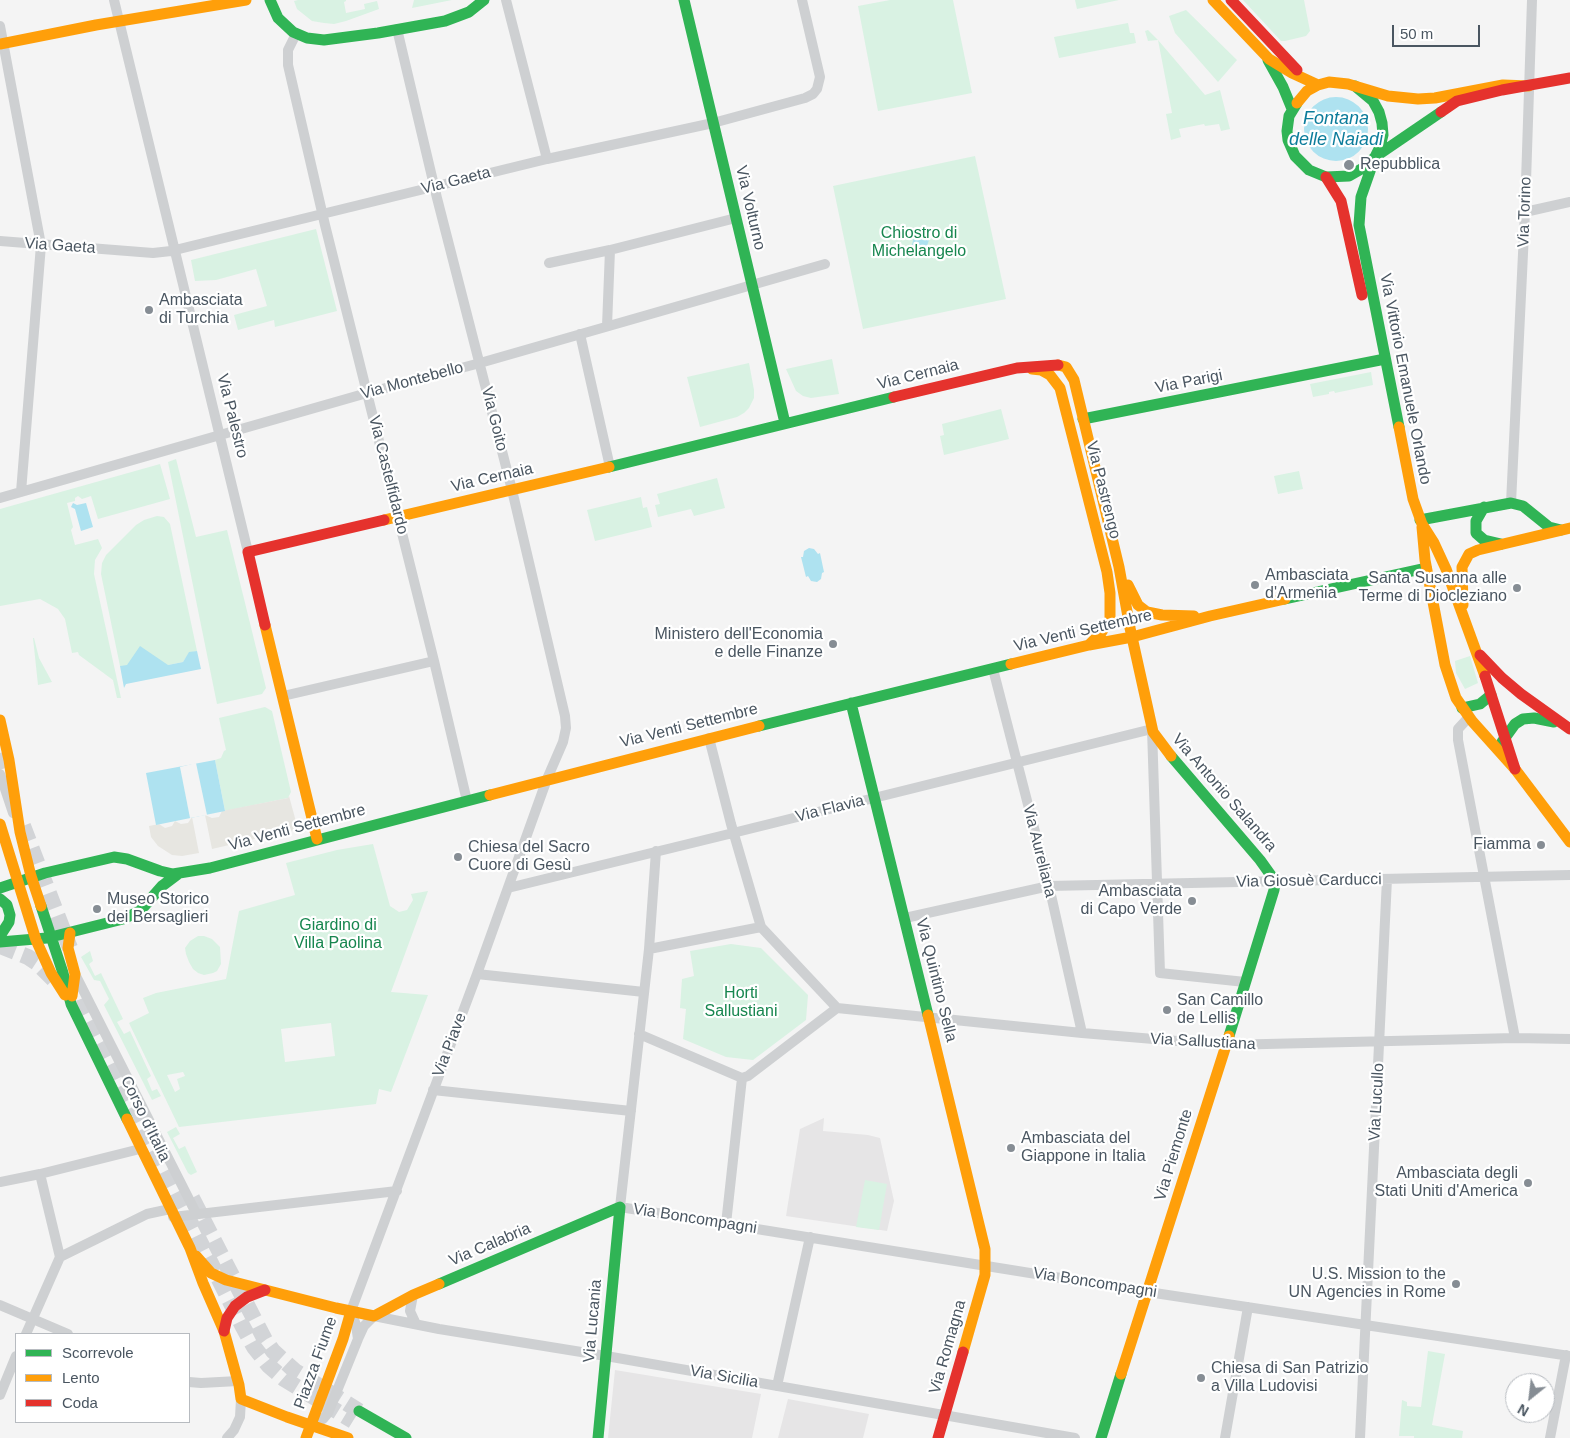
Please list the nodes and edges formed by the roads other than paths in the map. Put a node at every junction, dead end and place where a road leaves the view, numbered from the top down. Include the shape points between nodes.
1 (114, 0) edge
2 (246, 0) edge
3 (270, 0) edge
4 (484, 0) edge
5 (506, 0) edge
6 (684, 0) edge
7 (802, 0) edge
8 (1213, 0) edge
9 (1231, 0) edge
10 (1532, 0) edge
11 (119, 22) junction
12 (0, 26) edge
13 (397, 29) junction
14 (296, 34) junction
15 (2, 44) edge
16 (1263, 53) junction
17 (1570, 78) edge
18 (1313, 83) junction
19 (1355, 86) junction
20 (1529, 86) junction
21 (1463, 99) junction
22 (1292, 109) junction
23 (713, 122) junction
24 (1374, 157) junction
25 (547, 159) junction
26 (1326, 177) junction
27 (434, 187) junction
28 (1570, 202) edge
29 (1525, 212) junction
30 (323, 214) junction
31 (736, 218) junction
32 (1356, 240) junction
33 (0, 241) edge
34 (41, 245) junction
35 (175, 250) junction
36 (610, 250) junction
37 (549, 263) dead end
38 (825, 264) dead end
39 (752, 284) junction
40 (607, 326) junction
41 (580, 334) junction
42 (1381, 360) junction
43 (480, 363) junction
44 (1058, 365) joint
45 (1016, 368) junction
46 (367, 393) junction
47 (1083, 419) junction
48 (785, 423) junction
49 (220, 436) junction
50 (610, 467) junction
51 (512, 490) junction
52 (21, 492) junction
53 (0, 498) edge
54 (1511, 503) junction
55 (1484, 507) junction
56 (1532, 513) junction
57 (398, 516) junction
58 (1421, 522) junction
59 (1566, 529) edge
60 (1506, 543) junction
61 (248, 552) junction
62 (1119, 567) junction
63 (1426, 568) junction
64 (1149, 613) joint
65 (1463, 614) junction
66 (1210, 616) junction
67 (1132, 637) junction
68 (1089, 645) junction
69 (1476, 650) junction
70 (434, 661) junction
71 (993, 669) junction
72 (1491, 695) junction
73 (283, 696) junction
74 (851, 703) junction
75 (1465, 712) junction
76 (0, 720) edge
77 (1566, 727) edge
78 (1152, 728) junction
79 (709, 738) junction
80 (1505, 738) junction
81 (1498, 750) junction
82 (1016, 763) junction
83 (1515, 769) junction
84 (0, 774) tunnel mouth
85 (548, 779) junction
86 (874, 798) junction
87 (467, 801) junction
88 (0, 824) edge
89 (20, 832) junction
90 (733, 833) junction
91 (317, 839) junction
92 (1570, 842) edge
93 (656, 851) junction
94 (178, 874) junction
95 (1570, 875) edge
96 (31, 876) junction
97 (1484, 877) junction
98 (1387, 879) junction
99 (16, 881) junction
100 (1275, 881) junction
101 (1157, 884) junction
102 (1049, 886) junction
103 (0, 888) edge
104 (508, 888) junction
105 (0, 899) edge
106 (904, 918) junction
107 (761, 927) junction
108 (70, 933) junction
109 (0, 936) edge
110 (51, 938) junction
111 (36, 940) junction
112 (0, 942) edge
113 (649, 949) junction
114 (75, 974) junction
115 (477, 974) junction
116 (1245, 982) junction
117 (644, 992) junction
118 (71, 1004) junction
119 (836, 1008) junction
120 (930, 1018) junction
121 (1082, 1033) junction
122 (639, 1034) junction
123 (1515, 1038) junction
124 (1570, 1039) edge
125 (1379, 1042) junction
126 (1225, 1045) junction
127 (742, 1078) junction
128 (433, 1090) junction
129 (631, 1111) junction
130 (140, 1148) junction
131 (40, 1174) junction
132 (0, 1182) edge
133 (397, 1191) junction
134 (620, 1207) junction
135 (172, 1213) junction
136 (196, 1214) junction
137 (726, 1224) junction
138 (810, 1237) junction
139 (190, 1248) junction
140 (60, 1256) junction
141 (986, 1265) junction
142 (266, 1290) junction
143 (1148, 1292) junction
144 (413, 1296) junction
145 (0, 1306) edge
146 (1248, 1307) junction
147 (351, 1311) junction
148 (374, 1316) junction
149 (32, 1319) junction
150 (416, 1324) junction
151 (1366, 1325) junction
152 (224, 1331) junction
153 (26, 1333) edge
154 (66, 1333) edge
155 (358, 1339) junction
156 (606, 1356) junction
157 (1568, 1356) edge
158 (15, 1358) edge
159 (238, 1381) junction
160 (190, 1382) edge
161 (777, 1386) junction
162 (0, 1395) edge
163 (241, 1399) junction
164 (358, 1411) tunnel mouth
165 (945, 1415) junction
166 (311, 1426) junction
167 (227, 1438) edge
168 (306, 1438) edge
169 (348, 1438) edge
170 (406, 1438) edge
171 (598, 1438) edge
172 (938, 1438) edge
173 (1075, 1438) edge
174 (1101, 1438) edge
175 (1225, 1438) edge
176 (1360, 1438) edge
177 (1550, 1438) edge

1 - 11 street, Via Palestro
2 - 11 street
3 - 14 street via 278,18
4 - 13 street via 469,12 451,19
5 - 25 street
6 - 23 street, Via Volturno
7 - 23 street, Via Gaeta via 820,76 815,92 805,98
8 - 16 street
9 - 18 street
10 - 20 street, Via Torino
11 - 15 street
11 - 35 street, Via Palestro
12 - 15 street
13 - 14 street via 324,40
13 - 27 street, Via Goito
14 - 30 street, Via Castelfidardo via 288,50 287,62
15 - 34 street
16 - 18 street via 1292,74
16 - 22 street
17 - 20 street
18 - 19 street via 1338,82
18 - 22 street
19 - 21 street via 1411,99
19 - 24 street via 1370,97 1382,123 1383,135
20 - 21 street
20 - 29 street, Via Torino
21 - 24 street via 1452,103
22 - 26 street via 1287,131 1291,148 1305,167
23 - 25 street, Via Gaeta
23 - 31 street, Via Volturno
24 - 26 street via 1354,174
24 - 32 street via 1360,202
25 - 27 street, Via Gaeta
26 - 32 street
27 - 30 street, Via Gaeta
27 - 43 street, Via Goito
28 - 29 street
29 - 54 street, Via Torino
30 - 35 street, Via Gaeta
30 - 46 street, Via Castelfidardo
31 - 36 street
31 - 39 street, Via Volturno
32 - 42 street, Via Vittorio Emanuele Orlando
33 - 34 street, Via Gaeta
34 - 35 street, Via Gaeta via 153,253
34 - 52 street
35 - 49 street, Via Palestro
36 - 37 street
36 - 40 street
38 - 39 street, Via Montebello
39 - 40 street, Via Montebello
39 - 48 street, Via Volturno
40 - 41 street, Via Montebello
41 - 43 street, Via Montebello
41 - 50 street
42 - 47 street, Via Parigi
42 - 58 street, Via Vittorio Emanuele Orlando
43 - 46 street, Via Montebello
43 - 51 street, Via Goito
44 - 45 street, Via Cernaia
44 - 47 street, Via Pastrengo via 1072,375
45 - 48 street, Via Cernaia
45 - 68 street, Via Pastrengo via 1047,373 1061,392 1110,593 1108,622
46 - 49 street, Via Montebello
46 - 57 street, Via Castelfidardo
47 - 62 street, Via Pastrengo
48 - 50 street, Via Cernaia
49 - 52 street, Via Montebello
49 - 61 street, Via Palestro
50 - 51 street, Via Cernaia
51 - 57 street, Via Cernaia
51 - 85 street, Via Goito via 565,719 563,742
52 - 53 street, Via Montebello
54 - 55 street
54 - 56 street via 1524,506
55 - 58 street
55 - 60 street via 1476,521 1477,535 1484,540
56 - 59 street via 1545,525
56 - 60 street via 1526,532
57 - 61 street, Via Cernaia
57 - 70 street, Via Castelfidardo
58 - 63 street
58 - 65 street via 1438,552
59 - 60 street
60 - 65 street via 1478,550 1464,560
61 - 73 street, Via Palestro
62 - 64 street, Via Pastrengo via 1138,605
62 - 67 street, Via Pastrengo
63 - 66 street, Via Venti Settembre
63 - 75 street via 1447,672
64 - 66 street, Via Venti Settembre
65 - 69 street
66 - 67 street, Via Venti Settembre
67 - 68 street, Via Venti Settembre
67 - 78 street, Via Antonio Salandra
68 - 71 street, Via Venti Settembre
69 - 72 street
69 - 77 street via 1511,685
70 - 73 street
70 - 87 street, Via Castelfidardo
71 - 74 street, Via Venti Settembre
71 - 82 street, Via Aureliana
72 - 75 street
72 - 80 street
73 - 91 street, Via Palestro
74 - 79 street, Via Venti Settembre
74 - 86 street, Via Quintino Sella
75 - 81 street
75 - 97 street via 1457,734
76 - 89 street, Corso d'Italia
77 - 80 street via 1542,719 1523,719
78 - 82 street, Via Flavia
78 - 100 street, Via Antonio Salandra via 1166,751
78 - 101 street
79 - 85 street, Via Venti Settembre
79 - 90 street
80 - 81 street
80 - 83 street
81 - 83 street
82 - 86 street, Via Flavia
82 - 102 street, Via Aureliana
83 - 92 street
84 - 89 street
85 - 87 street, Via Venti Settembre
85 - 104 street, Via Piave
86 - 90 street, Via Flavia
86 - 106 street, Via Quintino Sella
87 - 91 street, Via Venti Settembre
88 - 99 street
89 - 96 street, Corso d'Italia
90 - 93 street, Via Flavia
90 - 107 street
91 - 94 street, Via Venti Settembre
93 - 104 street, Via Flavia
93 - 113 street
94 - 96 street, Via Venti Settembre via 121,857
94 - 108 street, Via Venti Settembre via 134,915
95 - 97 street, Via Giosuè Carducci
96 - 99 street, Via Venti Settembre
96 - 110 street, Corso d'Italia
97 - 98 street, Via Giosuè Carducci
97 - 123 street
98 - 100 street, Via Giosuè Carducci
98 - 125 street, Via Lucullo
99 - 103 street, Via Venti Settembre
99 - 111 street
100 - 101 street, Via Giosuè Carducci
100 - 116 street, Via Piemonte
101 - 102 street, Via Giosuè Carducci
101 - 116 street via 1160,973
102 - 106 street, Via Giosuè Carducci
102 - 121 street, Via Aureliana
104 - 115 street, Via Piave
105 - 109 street via 7,905 10,915
106 - 120 street, Via Quintino Sella
107 - 113 street
107 - 119 street
108 - 110 street, Via Venti Settembre
108 - 114 street, Corso d'Italia via 68,948
110 - 111 street, Via Venti Settembre
110 - 118 street, Corso d'Italia
111 - 112 street, Via Venti Settembre
111 - 118 street via 51,973
113 - 117 street
114 - 118 street, Corso d'Italia
114 - 136 street, Corso d'Italia
115 - 117 street
115 - 128 street, Via Piave
116 - 126 street, Via Piemonte
117 - 122 street
118 - 130 street, Corso d'Italia
119 - 120 street, Via Sallustiana
119 - 127 street
120 - 121 street, Via Sallustiana
120 - 141 street, Via Quintino Sella via 985,1249
121 - 126 street, Via Sallustiana
122 - 127 street
122 - 129 street
123 - 124 street, Via Sallustiana
123 - 125 street, Via Sallustiana
125 - 126 street, Via Sallustiana
125 - 151 street, Via Lucullo
126 - 143 street, Via Piemonte
127 - 137 street
128 - 129 street
128 - 133 street, Via Piave
129 - 134 street
130 - 131 street
130 - 135 street, Corso d'Italia
131 - 132 street
131 - 140 street
133 - 136 street
133 - 147 street, Via Piave
134 - 137 street, Via Boncompagni
134 - 144 street, Via Calabria
134 - 156 street, Via Lucania
135 - 136 street
135 - 139 street, Corso d'Italia
135 - 140 street via 147,1214
137 - 138 street, Via Boncompagni
138 - 141 street, Via Boncompagni
138 - 161 street
139 - 142 street, Corso d'Italia via 216,1276
139 - 152 street, Corso d'Italia
140 - 149 street
141 - 143 street, Via Boncompagni
141 - 165 street, Via Romagna
142 - 147 street, Piazza Fiume
142 - 152 street via 235,1306
143 - 146 street, Via Boncompagni
143 - 174 street, Via Piemonte
144 - 148 street, Via Calabria
144 - 150 street via 410,1311
145 - 149 street
146 - 151 street, Via Boncompagni
146 - 175 street
147 - 148 street, Piazza Fiume
147 - 155 street, Piazza Fiume
147 - 166 street, Piazza Fiume
148 - 150 street, Via Sicilia
148 - 155 street, Piazza Fiume
149 - 153 street
149 - 154 street
150 - 156 street, Via Sicilia
151 - 157 street, Via Boncompagni
151 - 176 street, Via Lucullo
152 - 159 street
155 - 166 street, Piazza Fiume via 328,1413
156 - 161 street, Via Sicilia
156 - 171 street, Via Lucania
157 - 177 street
158 - 162 street
159 - 160 street
159 - 163 street
161 - 165 street, Via Sicilia
163 - 166 street, Piazza Fiume
163 - 167 street via 238,1422
164 - 170 street
165 - 172 street, Via Romagna
165 - 173 street, Via Sicilia
166 - 168 street
166 - 169 street

